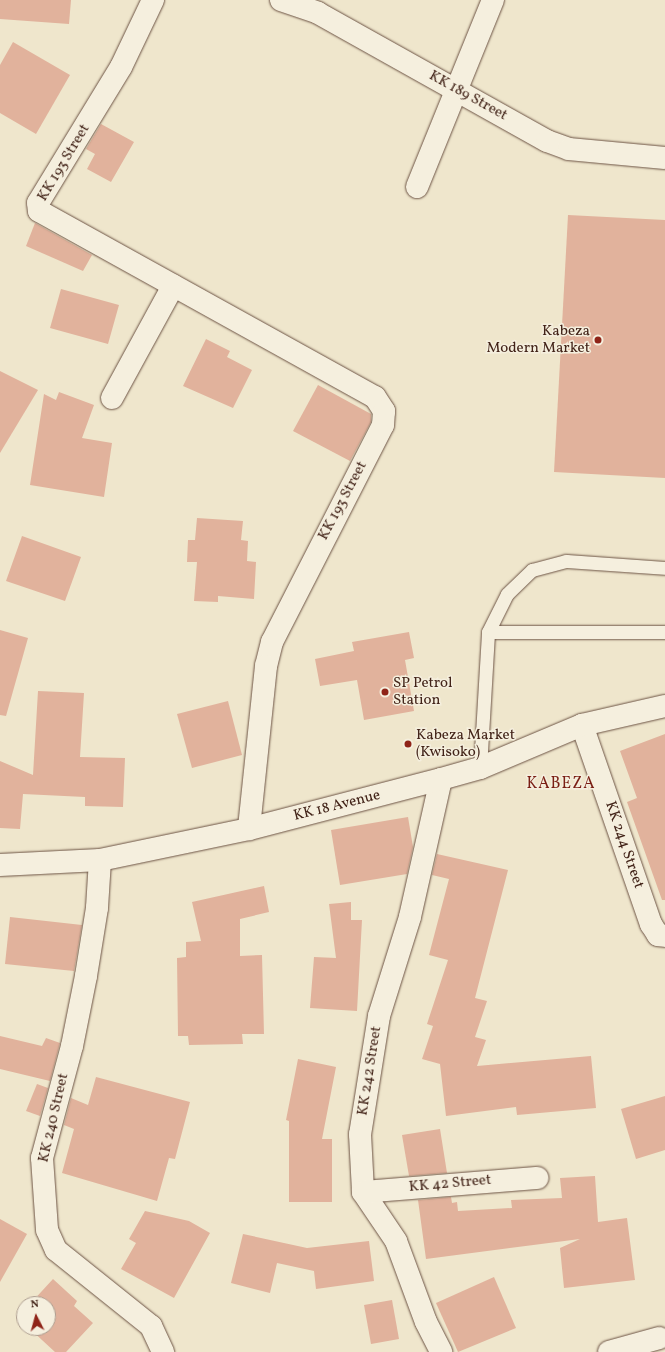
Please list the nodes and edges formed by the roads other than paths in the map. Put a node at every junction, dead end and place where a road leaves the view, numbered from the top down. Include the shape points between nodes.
1 (153, 0) edge
2 (281, 0) edge
3 (493, 0) edge
4 (459, 90) junction
5 (665, 158) edge
6 (417, 187) dead end
7 (173, 286) junction
8 (112, 398) dead end
9 (665, 568) edge
10 (488, 632) junction
11 (665, 632) edge
12 (665, 706) edge
13 (582, 725) junction
14 (480, 768) junction
15 (441, 780) junction
16 (249, 829) junction
17 (100, 860) junction
18 (0, 865) edge
19 (665, 936) edge
20 (538, 1178) dead end
21 (363, 1192) junction
22 (659, 1338) dead end
23 (163, 1352) edge
24 (441, 1352) edge
25 (609, 1352) edge

1 - 7 street, KK 193 Street via 121,67 38,203 39,211 48,218 111,249
2 - 4 street, KK 189 Street via 318,13
3 - 4 street
4 - 5 street, KK 189 Street via 547,140 570,149
4 - 6 street
7 - 8 street
7 - 16 street, KK 193 Street via 375,397 384,410 383,426 272,642 266,666
9 - 10 lane via 566,561 532,570 506,594
10 - 11 lane
10 - 14 lane
12 - 13 street, KK 18 Avenue
13 - 14 street, KK 18 Avenue
13 - 19 street, KK 244 Street via 651,924 658,935
14 - 15 street, KK 18 Avenue
15 - 16 street, KK 18 Avenue
15 - 21 street, KK 242 Street via 410,917 379,1016 371,1055 360,1134
16 - 17 street, KK 18 Avenue
17 - 18 street, KK 18 Avenue
17 - 23 street, KK 240 Street via 97,908 86,976 72,1046 42,1158 47,1230 56,1250 152,1326
20 - 21 street, KK 42 Street
21 - 24 street via 396,1241 426,1322
22 - 25 street

